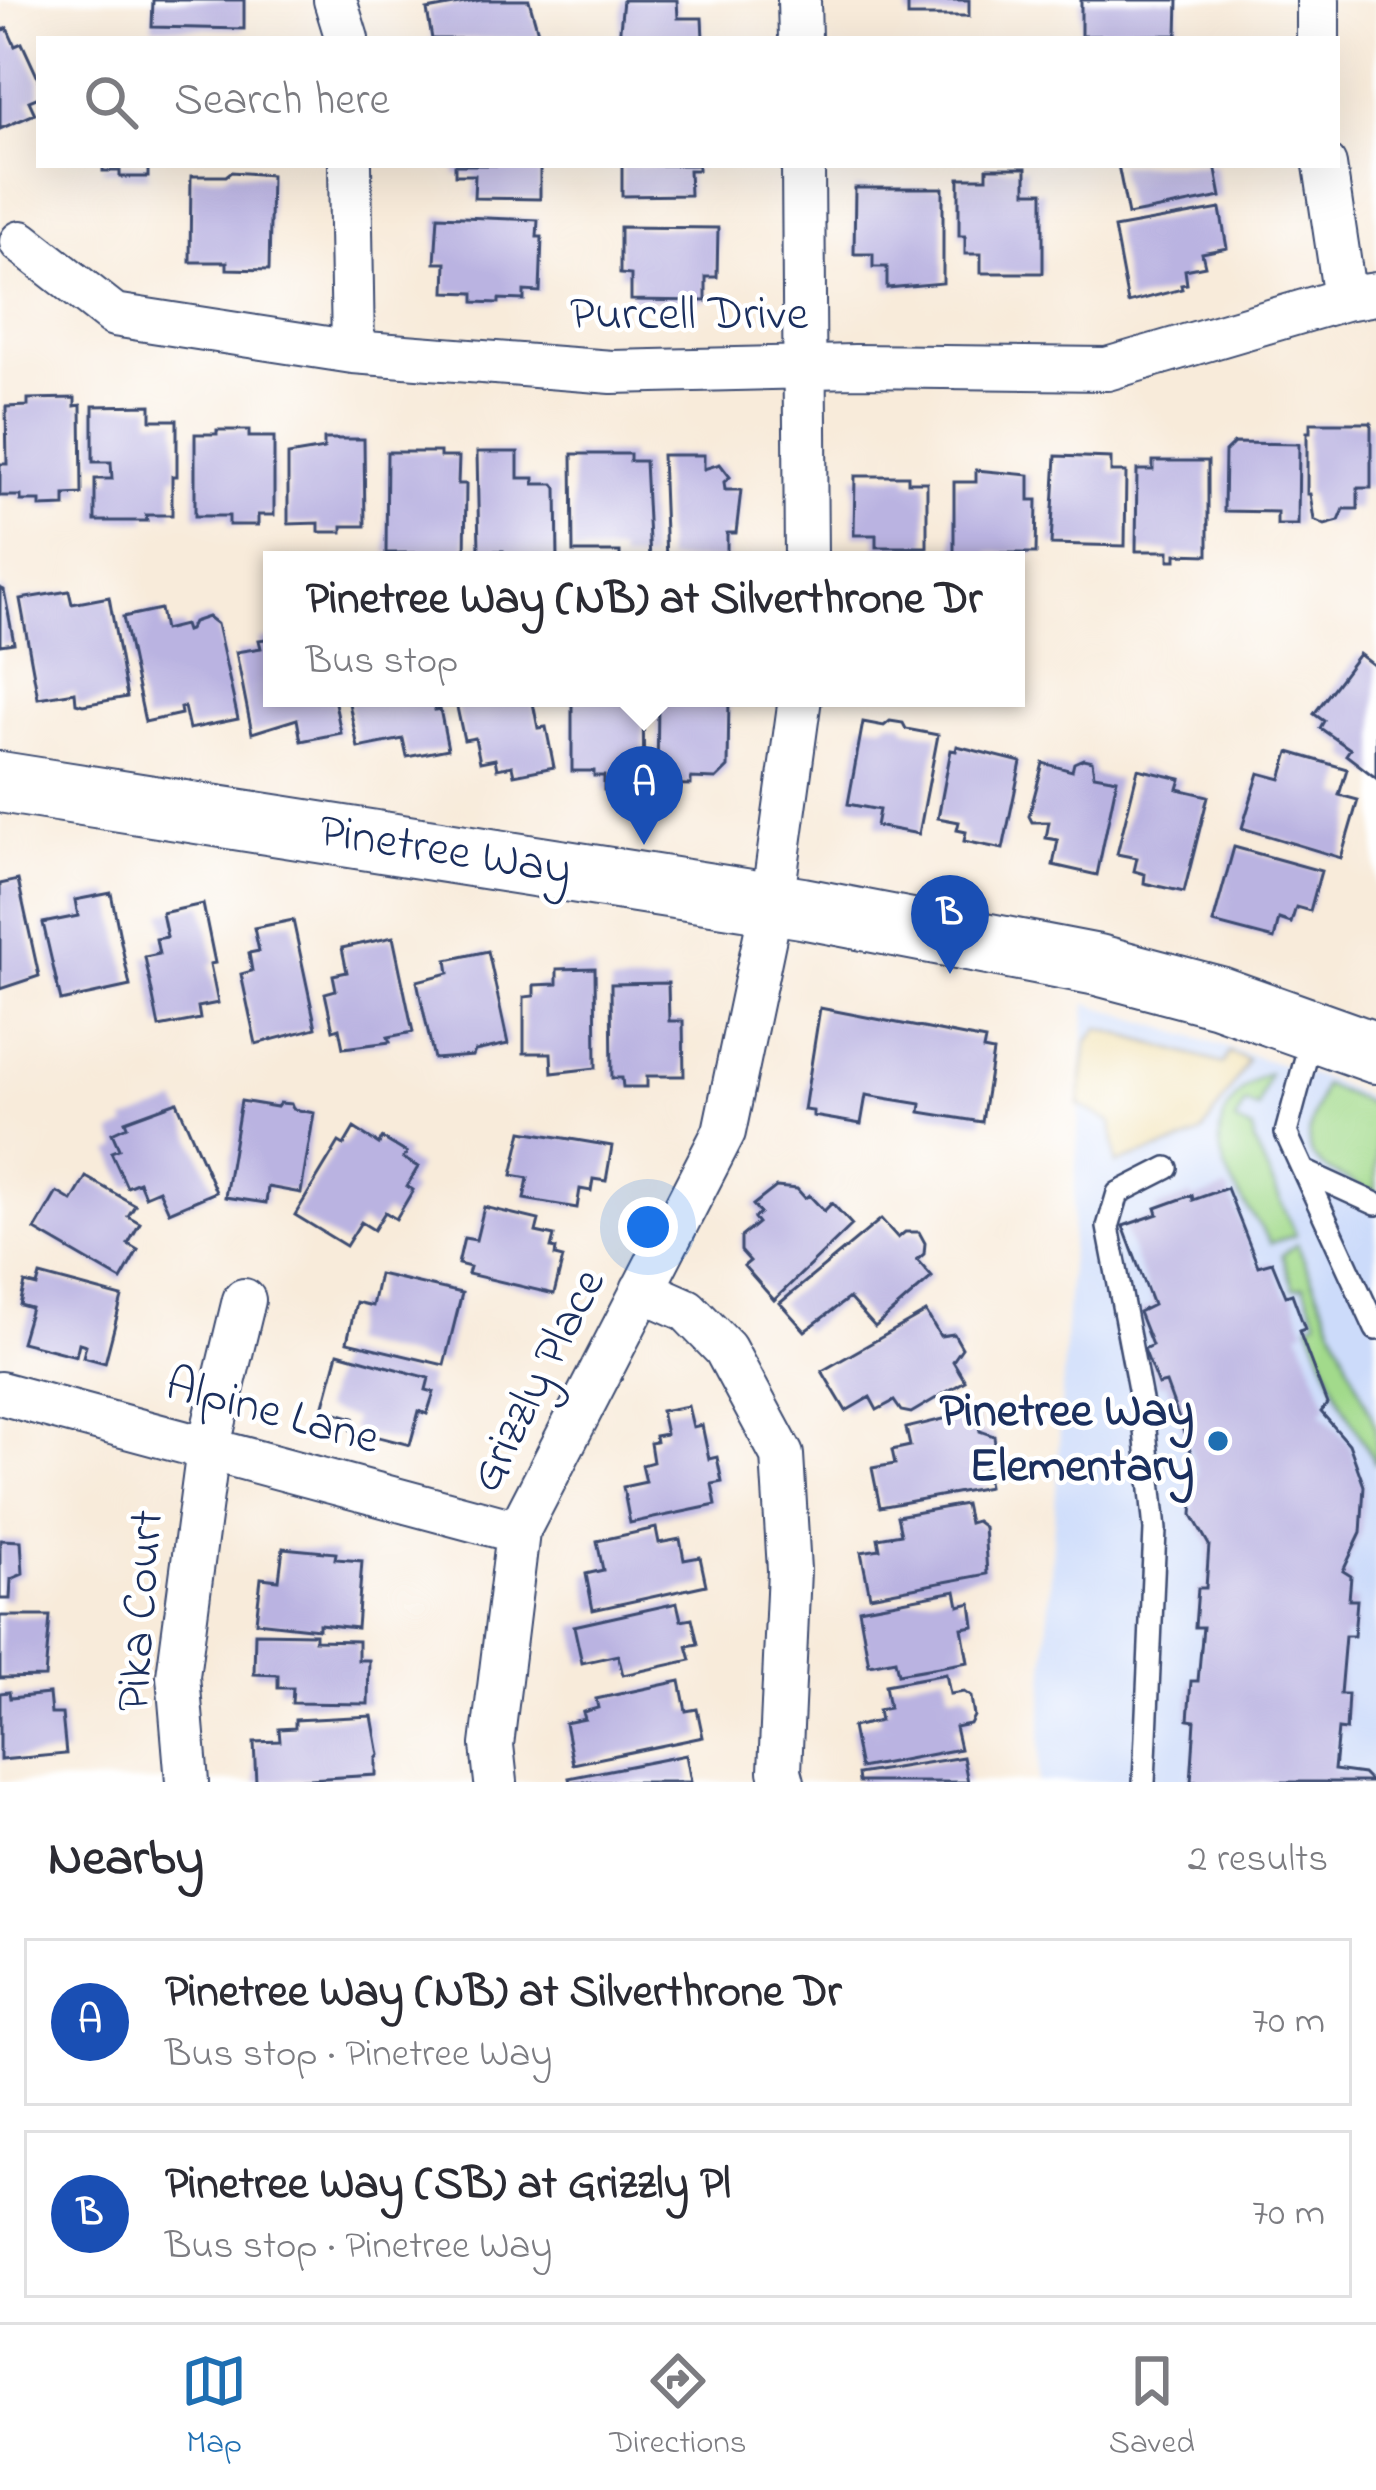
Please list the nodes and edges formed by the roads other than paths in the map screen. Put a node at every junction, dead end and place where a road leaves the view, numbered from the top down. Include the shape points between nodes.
1 (335, 0) edge
2 (800, 0) edge
3 (1318, 0) edge
4 (346, 36) edge
5 (800, 36) edge
6 (1318, 36) edge
7 (350, 168) edge
8 (803, 168) edge
9 (1326, 168) edge
10 (21, 242) dead end
11 (1360, 297) edge
12 (353, 352) junction
13 (807, 366) junction
14 (806, 551) edge
15 (799, 707) edge
16 (0, 782) edge
17 (772, 904) junction
18 (1313, 1029) junction
19 (1376, 1053) edge
20 (1167, 1168) dead end
21 (1304, 1171) junction
22 (1376, 1204) edge
23 (642, 1290) junction
24 (244, 1300) dead end
25 (1376, 1329) edge
26 (0, 1393) edge
27 (208, 1449) junction
28 (518, 1532) junction
29 (187, 1782) edge
30 (496, 1782) edge
31 (783, 1782) edge
32 (1144, 1782) edge

1 - 4 street
2 - 5 street
3 - 6 street
7 - 12 street
8 - 13 street
9 - 11 street
10 - 12 street, Purcell Drive via 114,315
11 - 13 street, Purcell Drive via 1107,368
12 - 13 street, Purcell Drive via 612,372
13 - 14 street
15 - 17 street, Grizzly Place
16 - 17 street, Pinetree Way
17 - 18 street, Pinetree Way via 1098,964
17 - 23 street, Grizzly Place via 724,1132
18 - 19 street, Pinetree Way
18 - 21 lane via 1286,1133
20 - 32 lane via 1118,1193 1108,1227 1143,1410 1154,1530
21 - 22 lane
21 - 25 lane
23 - 28 street, Grizzly Place
23 - 31 street via 688,1310 725,1349 782,1455 789,1570
24 - 27 street, Pika Court
26 - 27 street, Alpine Lane
27 - 28 street, Alpine Lane
27 - 29 street, Pika Court via 178,1676
28 - 30 street, Grizzly Place via 491,1745

